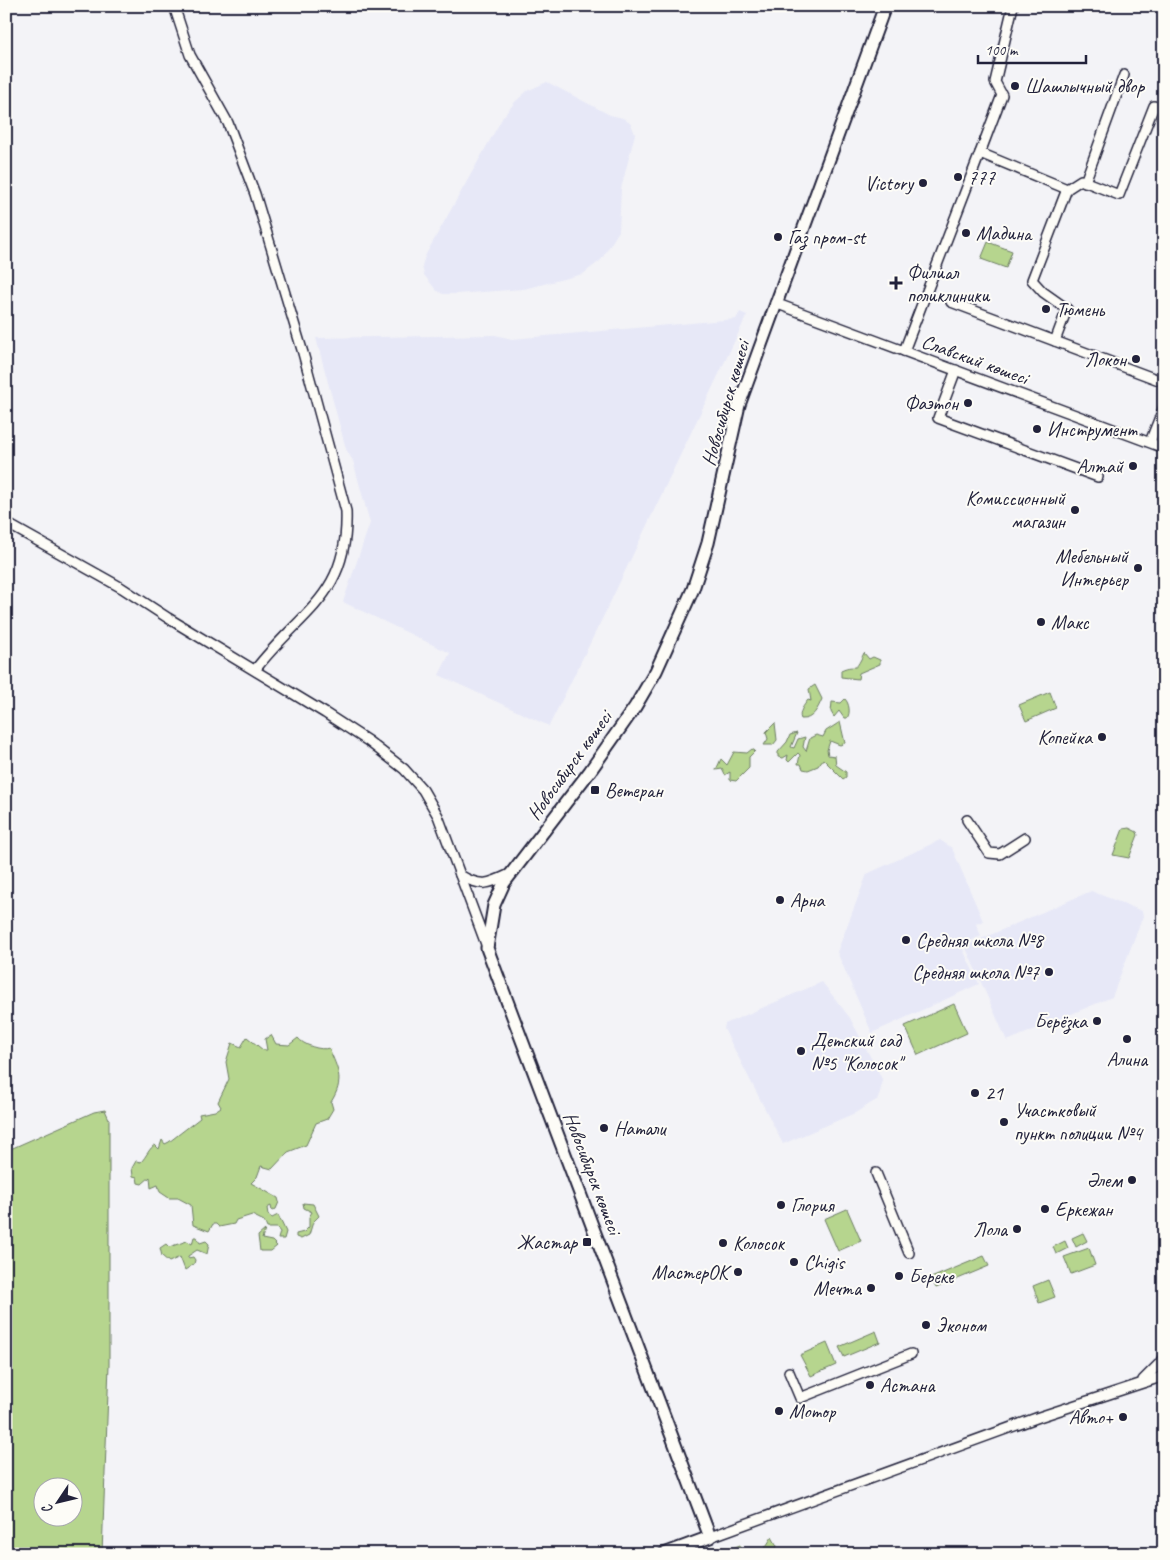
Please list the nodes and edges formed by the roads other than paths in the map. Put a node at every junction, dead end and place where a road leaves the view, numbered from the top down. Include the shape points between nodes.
1 (174, 6) edge
2 (885, 6) edge
3 (1014, 6) edge
4 (1124, 75) dead end
5 (1164, 110) edge
6 (980, 153) junction
7 (1085, 182) junction
8 (1067, 188) junction
9 (951, 302) dead end
10 (775, 303) junction
11 (1055, 341) junction
12 (904, 351) junction
13 (956, 370) junction
14 (1164, 382) edge
15 (1164, 407) edge
16 (1150, 442) junction
17 (1164, 448) edge
18 (1098, 476) dead end
19 (6, 524) edge
20 (255, 670) junction
21 (967, 820) dead end
22 (1025, 838) dead end
23 (510, 874) junction
24 (460, 875) junction
25 (487, 948) junction
26 (876, 1173) dead end
27 (910, 1253) dead end
28 (1164, 1294) edge
29 (1164, 1320) edge
30 (911, 1354) dead end
31 (1164, 1356) edge
32 (789, 1372) dead end
33 (1164, 1376) edge
34 (1142, 1382) junction
35 (710, 1537) junction
36 (664, 1554) edge

1 - 20 street via 190,55 228,123 255,194 346,511 344,547 335,576 322,599 287,632
2 - 10 main road, Новосибирск көшесі
3 - 6 street via 996,82 1002,95
4 - 7 street
5 - 7 street via 1154,106 1119,195
6 - 8 street
6 - 12 street
7 - 8 street via 1081,180
8 - 11 street via 1032,280 1067,309
9 - 11 street
10 - 12 street, Славский көшесі
10 - 23 main road, Новосибирск көшесі via 740,405 700,570 670,642 620,728
11 - 14 street
12 - 13 street, Славский көшесі
13 - 16 street, Славский көшесі
13 - 18 street via 938,418
15 - 16 street
16 - 17 street, Славский көшесі
19 - 20 street via 141,598
20 - 24 street via 368,741 404,769 423,790 438,816
21 - 22 street via 989,853 1000,854
23 - 24 street via 482,884
23 - 25 main road, Новосибирск көшесі via 494,905
24 - 25 street
25 - 35 main road, Новосибирск көшесі
26 - 27 street
28 - 29 street
30 - 32 street via 800,1398
31 - 34 street
33 - 34 street
34 - 35 street
35 - 36 main road

